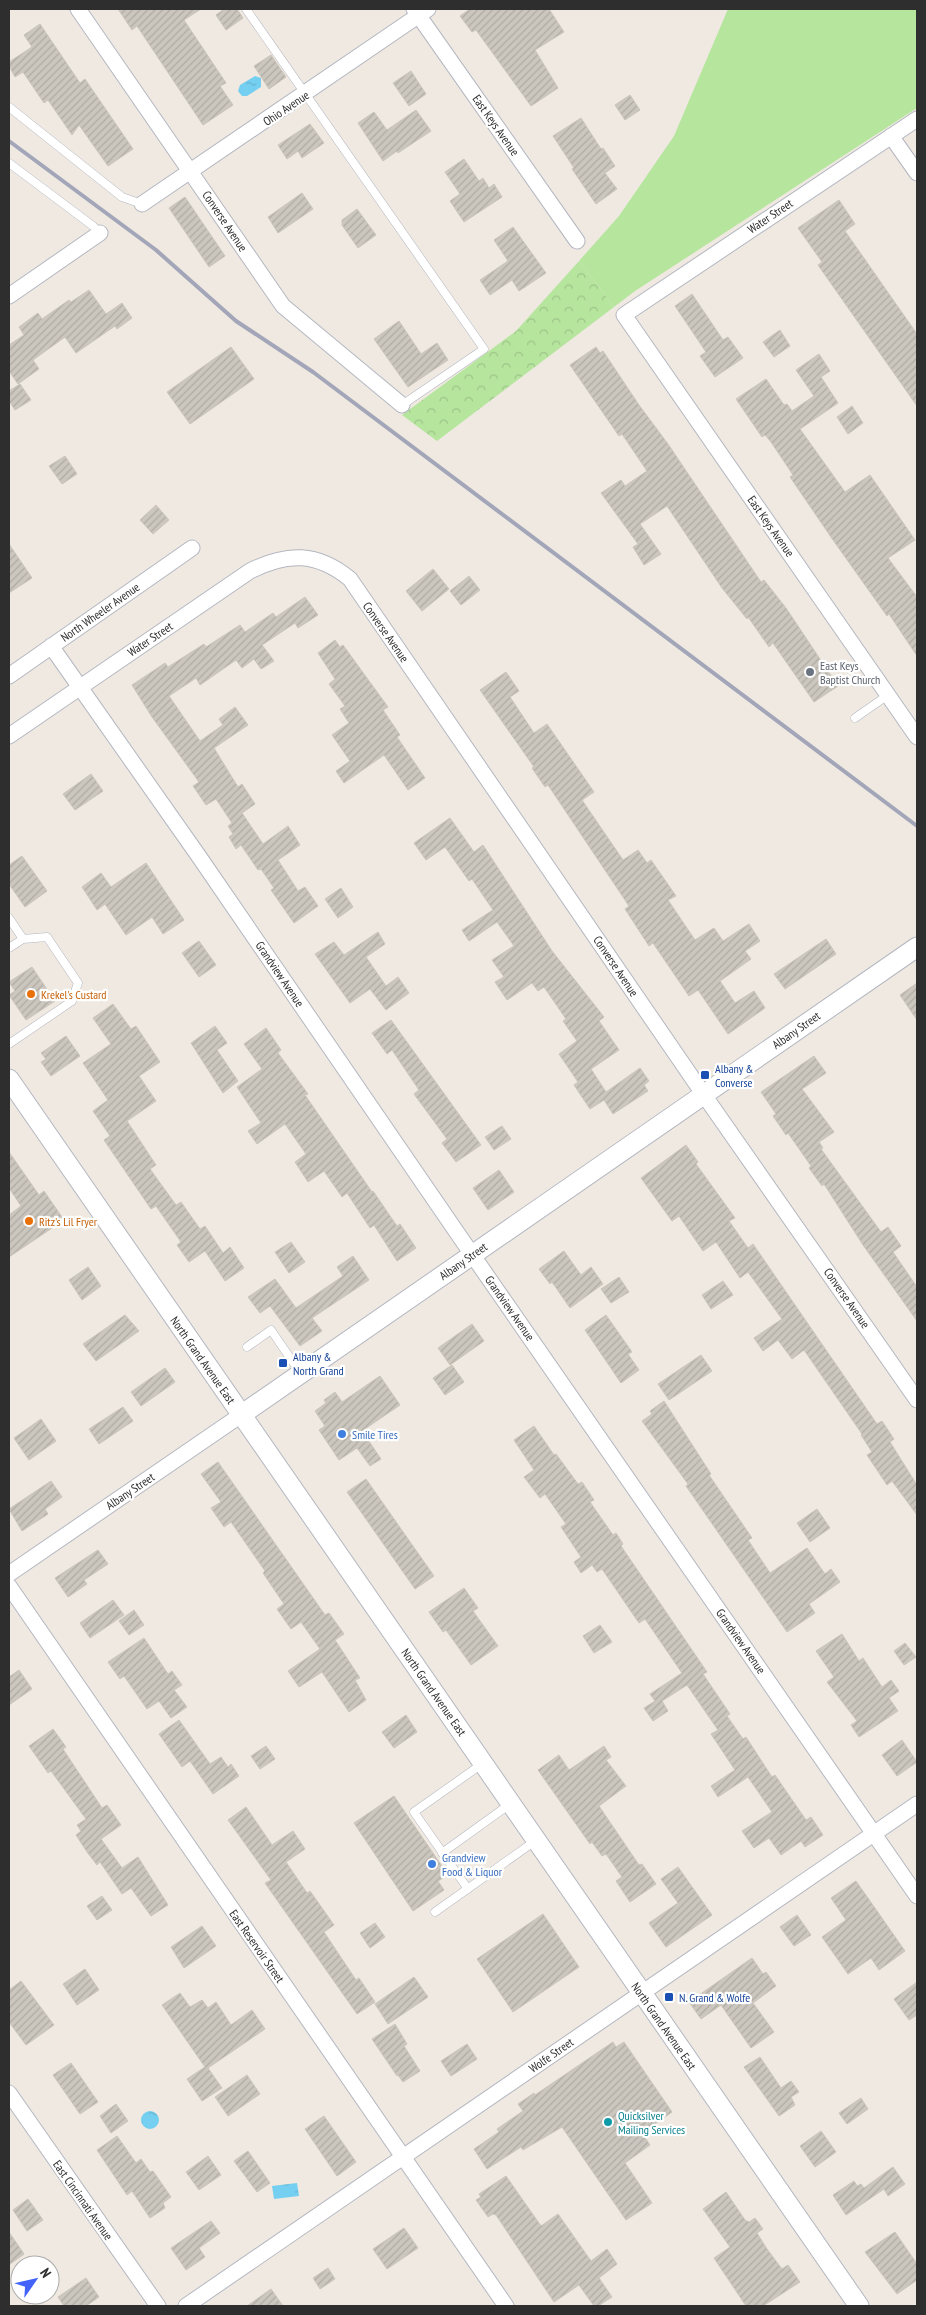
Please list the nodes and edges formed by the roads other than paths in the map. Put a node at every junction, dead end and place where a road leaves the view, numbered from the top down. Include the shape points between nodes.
1 (78, 9) edge
2 (246, 9) edge
3 (420, 11) edge
4 (306, 94) junction
5 (9, 107) edge
6 (917, 119) edge
7 (890, 136) junction
8 (9, 163) edge
9 (191, 171) junction
10 (917, 173) edge
11 (142, 204) joint
12 (100, 233) joint
13 (577, 241) dead end
14 (9, 296) edge
15 (624, 315) joint
16 (402, 405) joint
17 (192, 548) dead end
18 (297, 556) joint
19 (51, 646) junction
20 (9, 676) edge
21 (78, 688) junction
22 (888, 695) junction
23 (855, 718) dead end
24 (9, 736) edge
25 (917, 737) edge
26 (9, 918) edge
27 (23, 939) junction
28 (917, 947) edge
29 (9, 948) edge
30 (9, 1044) edge
31 (9, 1079) edge
32 (704, 1094) junction
33 (472, 1255) junction
34 (247, 1347) dead end
35 (301, 1374) junction
36 (917, 1400) edge
37 (241, 1415) junction
38 (9, 1574) edge
39 (9, 1586) edge
40 (484, 1763) junction
41 (512, 1803) junction
42 (917, 1804) edge
43 (874, 1834) junction
44 (537, 1839) junction
45 (442, 1852) junction
46 (468, 1889) junction
47 (917, 1896) edge
48 (435, 1912) dead end
49 (641, 1992) junction
50 (9, 2093) edge
51 (403, 2157) junction
52 (158, 2306) edge
53 (186, 2306) edge
54 (506, 2306) edge
55 (859, 2306) edge

1 - 9 street, Converse Avenue
2 - 4 lane
3 - 4 street, Ohio Avenue
3 - 13 street, East Keys Avenue
4 - 9 street, Ohio Avenue
4 - 16 lane via 484,349
5 - 11 lane via 122,197
6 - 7 street, Water Street
7 - 10 street
7 - 15 street, Water Street
8 - 12 lane
9 - 11 street, Ohio Avenue
9 - 16 street, Converse Avenue via 283,306
12 - 14 street
15 - 22 street, East Keys Avenue
17 - 19 street, North Wheeler Avenue
18 - 21 street, Water Street via 268,562 250,571
18 - 32 street, Converse Avenue via 328,563 350,579
19 - 20 street, North Wheeler Avenue
19 - 21 street, Grandview Avenue
21 - 24 street, Water Street
21 - 33 street, Grandview Avenue via 200,858
22 - 23 lane
22 - 25 street, East Keys Avenue
26 - 27 lane
27 - 29 lane
27 - 30 lane via 47,937 78,983 72,1001
28 - 32 street, Albany Street
31 - 37 street, North Grand Avenue East
32 - 33 street, Albany Street
32 - 36 street, Converse Avenue
33 - 35 street, Albany Street
33 - 43 street, Grandview Avenue
34 - 35 lane via 271,1330
35 - 37 street, Albany Street
37 - 38 street, Albany Street
37 - 40 street, North Grand Avenue East
39 - 51 street, East Reservoir Street
40 - 41 street, North Grand Avenue East
40 - 45 lane via 414,1812
41 - 44 street, North Grand Avenue East
41 - 45 lane
42 - 43 street, Wolfe Street
43 - 47 street, Grandview Avenue
43 - 49 street, Wolfe Street
44 - 46 lane
44 - 49 street, North Grand Avenue East
45 - 46 lane
46 - 48 lane
49 - 51 street, Wolfe Street
49 - 55 street, North Grand Avenue East
50 - 52 street, East Cincinnati Avenue
51 - 53 street, Wolfe Street
51 - 54 street, East Reservoir Street

